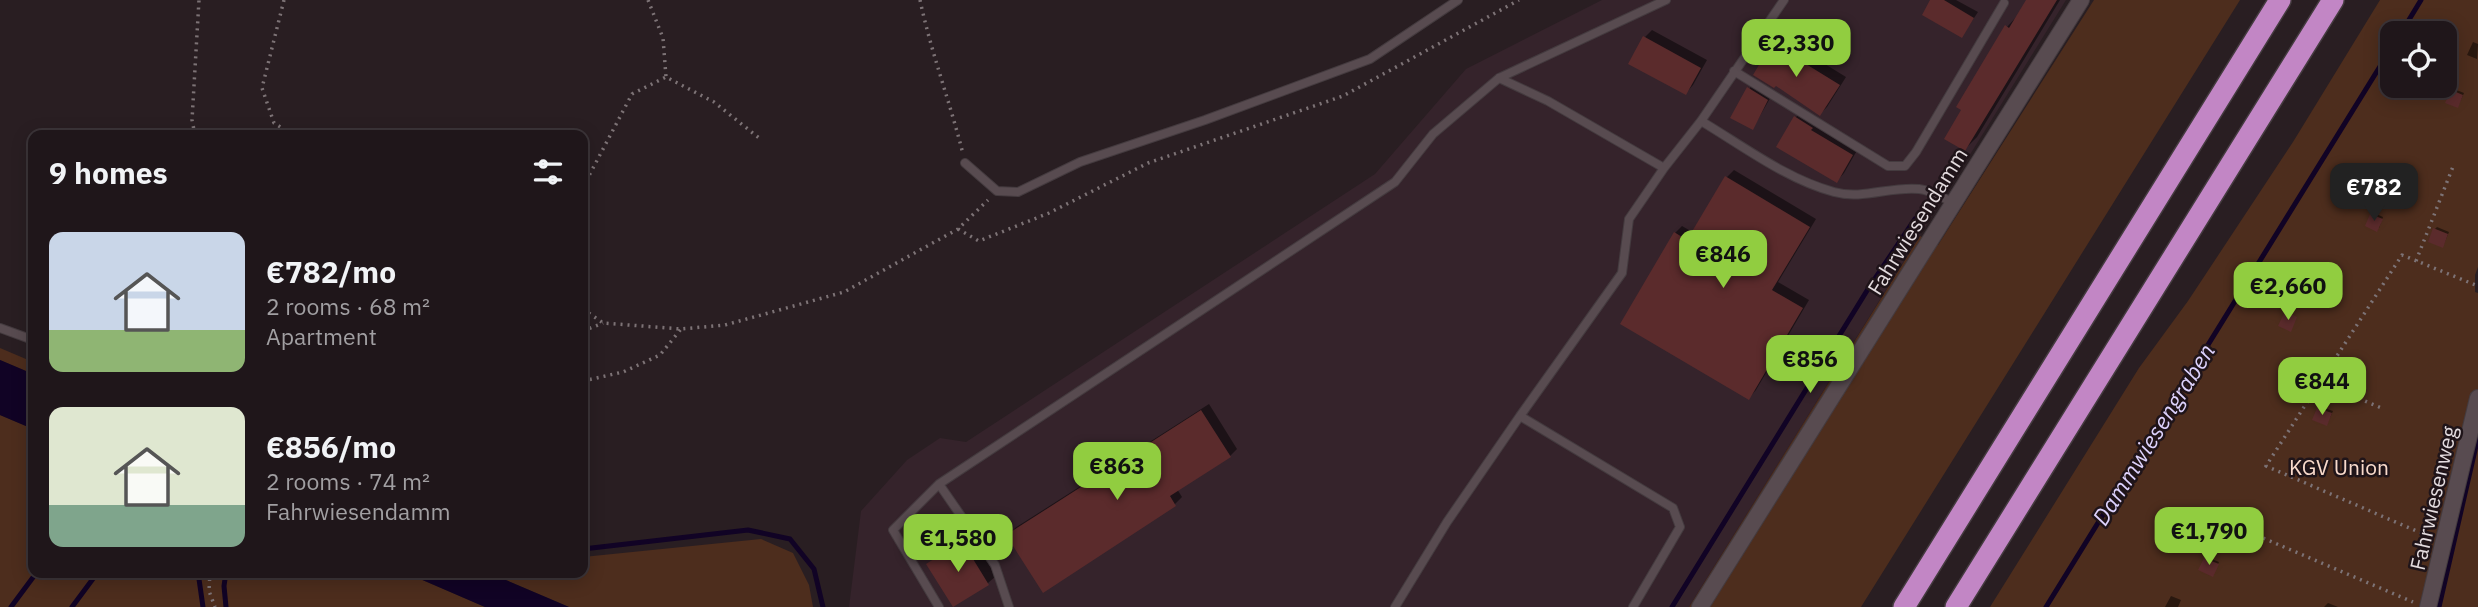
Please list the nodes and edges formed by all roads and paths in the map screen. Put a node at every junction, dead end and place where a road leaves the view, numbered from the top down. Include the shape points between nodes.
1 (199, 0) edge
2 (284, 0) edge
3 (648, 0) edge
4 (920, 0) edge
5 (1458, 0) edge
6 (1519, 0) edge
7 (1666, 0) edge
8 (1784, 0) edge
9 (2081, 0) edge
10 (2280, 0) edge
11 (2333, 0) edge
12 (2004, 3) dead end
13 (1734, 71) junction
14 (666, 77) junction
15 (1499, 78) junction
16 (1701, 121) junction
17 (194, 130) edge
18 (285, 130) edge
19 (759, 138) dead end
20 (965, 163) joint
21 (2454, 164) dead end
22 (1664, 168) junction
23 (588, 178) edge
24 (997, 191) junction
25 (1954, 203) junction
26 (958, 229) junction
27 (2416, 261) junction
28 (2478, 286) edge
29 (588, 312) edge
30 (603, 323) junction
31 (0, 328) edge
32 (588, 329) edge
33 (681, 329) junction
34 (28, 338) edge
35 (588, 380) edge
36 (2320, 382) junction
37 (2478, 398) edge
38 (2384, 409) dead end
39 (1520, 416) junction
40 (939, 484) junction
41 (2244, 530) dead end
42 (2444, 543) junction
43 (209, 578) edge
44 (2421, 604) edge
45 (215, 607) edge
46 (939, 607) edge
47 (1009, 607) edge
48 (1395, 607) edge
49 (1633, 607) edge
50 (1700, 607) edge
51 (1904, 607) edge
52 (1956, 607) edge

1 - 17 path
2 - 18 path via 262,88 274,123
3 - 14 path via 663,37
4 - 20 path
5 - 24 lane via 1370,59 1080,162 1018,192
6 - 26 path via 1343,96 1148,163 1049,213 979,241
7 - 15 lane
8 - 13 lane
9 - 25 street, Fahrwiesendamm
10 - 51 highway
11 - 52 highway
12 - 13 lane via 1905,166 1888,166
13 - 16 lane
14 - 19 path via 713,102
14 - 23 path via 632,94
15 - 22 lane
15 - 40 lane via 1433,134 1395,182
16 - 22 lane
16 - 25 lane via 1790,175 1835,193 1922,189
20 - 24 lane
21 - 27 path
22 - 39 lane via 1629,219 1622,273
24 - 26 path
25 - 50 street, Fahrwiesendamm
26 - 33 path via 844,292 725,325
27 - 28 path
27 - 36 path via 2402,255
29 - 30 path
30 - 32 path
30 - 33 path
31 - 34 lane
33 - 35 path via 660,355 623,372
36 - 38 path
36 - 42 path via 2266,466
37 - 42 street, Fahrwiesenweg
39 - 48 lane
39 - 49 lane via 1673,508 1680,527
40 - 46 lane via 892,530
40 - 47 lane via 995,565
41 - 44 path
42 - 44 street, Fahrwiesenweg
43 - 45 path

